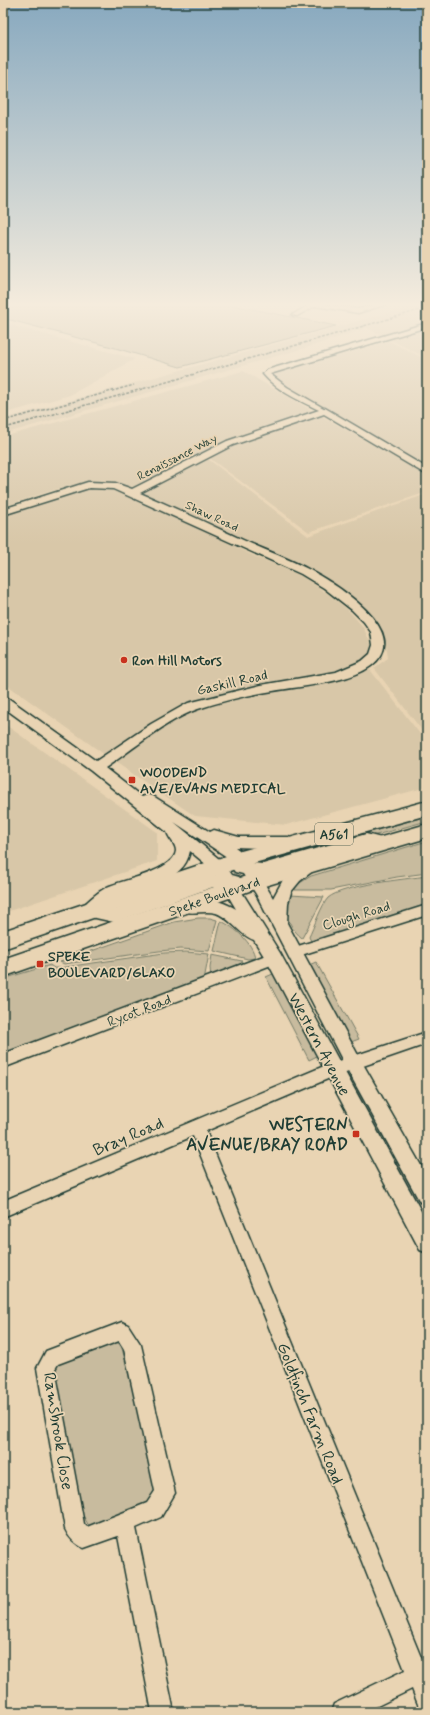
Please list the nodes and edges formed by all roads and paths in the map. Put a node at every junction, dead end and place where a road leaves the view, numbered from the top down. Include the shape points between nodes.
1 (280, 384) edge
2 (325, 411) junction
3 (427, 472) edge
4 (132, 493) junction
5 (3, 512) edge
6 (380, 646) joint
7 (3, 701) edge
8 (96, 768) junction
9 (427, 808) edge
10 (172, 821) junction
11 (427, 831) edge
12 (307, 841) junction
13 (384, 844) junction
14 (310, 865) junction
15 (248, 870) junction
16 (226, 879) junction
17 (178, 908) junction
18 (427, 910) edge
19 (88, 911) junction
20 (281, 926) junction
21 (3, 940) edge
22 (270, 952) junction
23 (295, 952) junction
24 (3, 968) edge
25 (427, 1038) edge
26 (3, 1061) edge
27 (354, 1063) junction
28 (334, 1069) junction
29 (197, 1128) junction
30 (427, 1195) edge
31 (3, 1209) edge
32 (427, 1243) edge
33 (125, 1523) junction
34 (417, 1675) junction
35 (427, 1698) edge
36 (163, 1712) edge
37 (342, 1712) edge

1 - 2 street
2 - 3 street
2 - 4 street, Renaissance Way via 230,443
4 - 5 street, Shaw Road via 115,486 88,485
4 - 6 street, Shaw Road via 304,571 357,608 372,624 378,634
6 - 8 street, Gaskill Road via 375,657 356,670 333,677 262,689 183,710
7 - 8 street
8 - 10 street
9 - 12 highway, Speke Boulevard / A561
10 - 12 street via 239,844
10 - 15 street
10 - 16 street, Western Avenue
10 - 19 street via 182,844 180,862 168,871 113,892
11 - 13 highway, Speke Boulevard / A561
12 - 15 highway, Speke Boulevard / A561
13 - 14 highway, Speke Boulevard / A561
13 - 15 street, A561 via 366,840 263,870
14 - 15 highway, Speke Boulevard / A561
14 - 20 street via 297,874 279,899
15 - 16 highway, Speke Boulevard / A561
15 - 20 street, Western Avenue
16 - 17 highway, Speke Boulevard / A561
16 - 19 highway, Speke Boulevard / A561
16 - 22 street, Western Avenue
17 - 22 street via 212,906 224,910 233,915
17 - 24 highway, Speke Boulevard / A561
18 - 23 street, Clough Road
19 - 21 highway, Speke Boulevard / A561
20 - 23 street, Western Avenue
22 - 26 street, Rycot Road
22 - 28 street, Western Avenue
23 - 27 street, Western Avenue
25 - 27 street, Bray Road
27 - 28 street, Bray Road
27 - 30 street, Western Avenue
28 - 29 street, Bray Road
28 - 32 street, Western Avenue
29 - 31 street, Bray Road
29 - 34 street, Goldfinch Farm Road
33 - 33 street, Ramsbrook Close via 84,1538 75,1529 46,1368 52,1356 122,1330 132,1345 165,1493 154,1510
33 - 36 street
34 - 35 street, Goldfinch Farm Road
34 - 37 street

